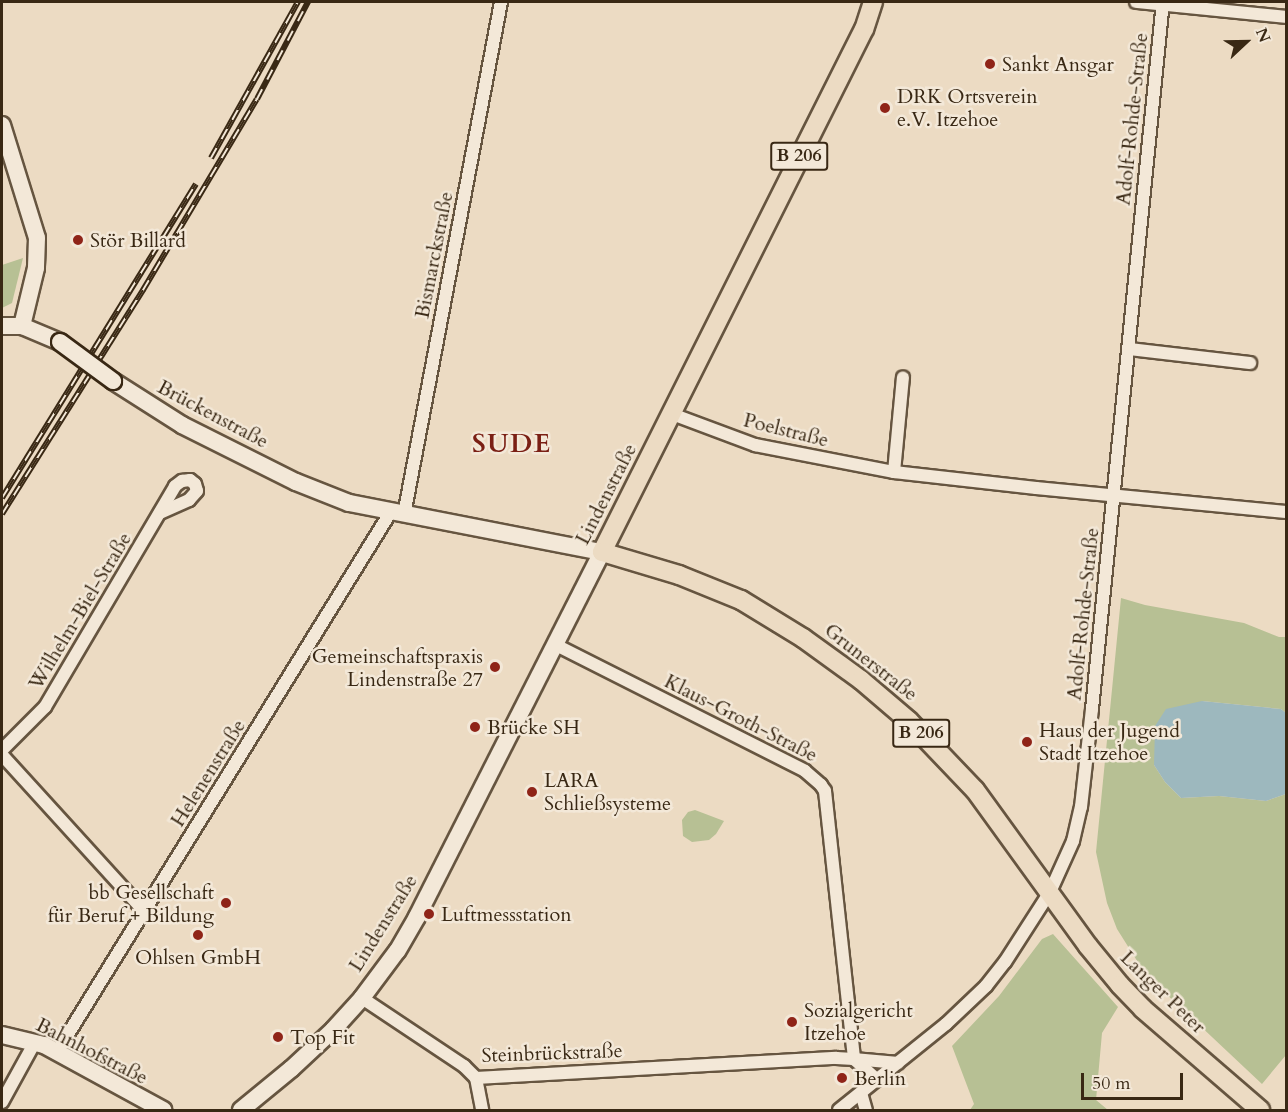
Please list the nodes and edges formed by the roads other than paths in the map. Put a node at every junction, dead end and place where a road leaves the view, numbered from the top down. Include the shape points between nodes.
1 (501, 2) edge
2 (873, 2) edge
3 (1136, 2) edge
4 (1163, 3) edge
5 (1287, 17) edge
6 (2, 125) edge
7 (2, 326) edge
8 (22, 326) junction
9 (1129, 348) junction
10 (1250, 363) dead end
11 (903, 377) dead end
12 (672, 414) junction
13 (894, 472) junction
14 (1114, 495) junction
15 (1287, 512) edge
16 (160, 513) dead end
17 (397, 514) junction
18 (602, 552) junction
19 (554, 644) junction
20 (2, 750) edge
21 (2, 755) edge
22 (1050, 892) junction
23 (146, 912) junction
24 (362, 998) junction
25 (2, 1035) edge
26 (35, 1042) junction
27 (57, 1052) junction
28 (854, 1059) junction
29 (898, 1063) junction
30 (476, 1078) junction
31 (876, 1080) junction
32 (861, 1093) junction
33 (2, 1102) edge
34 (163, 1110) edge
35 (241, 1110) edge
36 (482, 1110) edge
37 (839, 1110) edge
38 (866, 1110) edge
39 (1260, 1110) edge

1 - 17 street, Bismarckstraße
2 - 12 main road, Lindenstraße / B 206 via 864,29
3 - 4 street
4 - 5 street
4 - 9 street, Adolf-Rohde-Straße
6 - 8 main road via 37,238 36,268
7 - 8 main road
8 - 17 main road, Brückenstraße, bridge via 60,342 182,425 296,482 349,503
9 - 10 street
9 - 14 street, Adolf-Rohde-Straße
11 - 13 street
12 - 13 street, Poelstraße via 755,445
12 - 18 main road, Lindenstraße / B 206
13 - 14 street, Poelstraße
14 - 15 street, Poelstraße
14 - 22 street, Adolf-Rohde-Straße via 1080,813 1073,841
16 - 20 street, Wilhelm-Biel-Straße via 45,707
17 - 18 main road, Brückenstraße
17 - 23 street, Helenenstraße
18 - 19 main road, Lindenstraße
18 - 22 main road, Grunerstraße / B 206 via 741,600 861,680 956,768
19 - 24 main road, Lindenstraße via 417,917
19 - 28 street, Klaus-Groth-Straße via 805,771 821,785 825,791
21 - 23 street
22 - 29 street, Adolf-Rohde-Straße via 994,976 957,1015
22 - 39 main road, Langer Peter / B 206 via 1088,946 1143,1009
23 - 27 street, Helenenstraße
24 - 30 street, Steinbrückstraße
24 - 35 main road, Lindenstraße via 321,1042
25 - 26 main road, Bahnhofstraße
26 - 27 main road, Bahnhofstraße
26 - 33 street
27 - 34 main road, Bahnhofstraße
28 - 29 street, Steinbrückstraße
28 - 30 street, Steinbrückstraße
28 - 31 street
29 - 31 street, Adolf-Rohde-Straße
30 - 36 street
31 - 32 street, Adolf-Rohde-Straße
32 - 37 street, Adolf-Rohde-Straße
32 - 38 street

